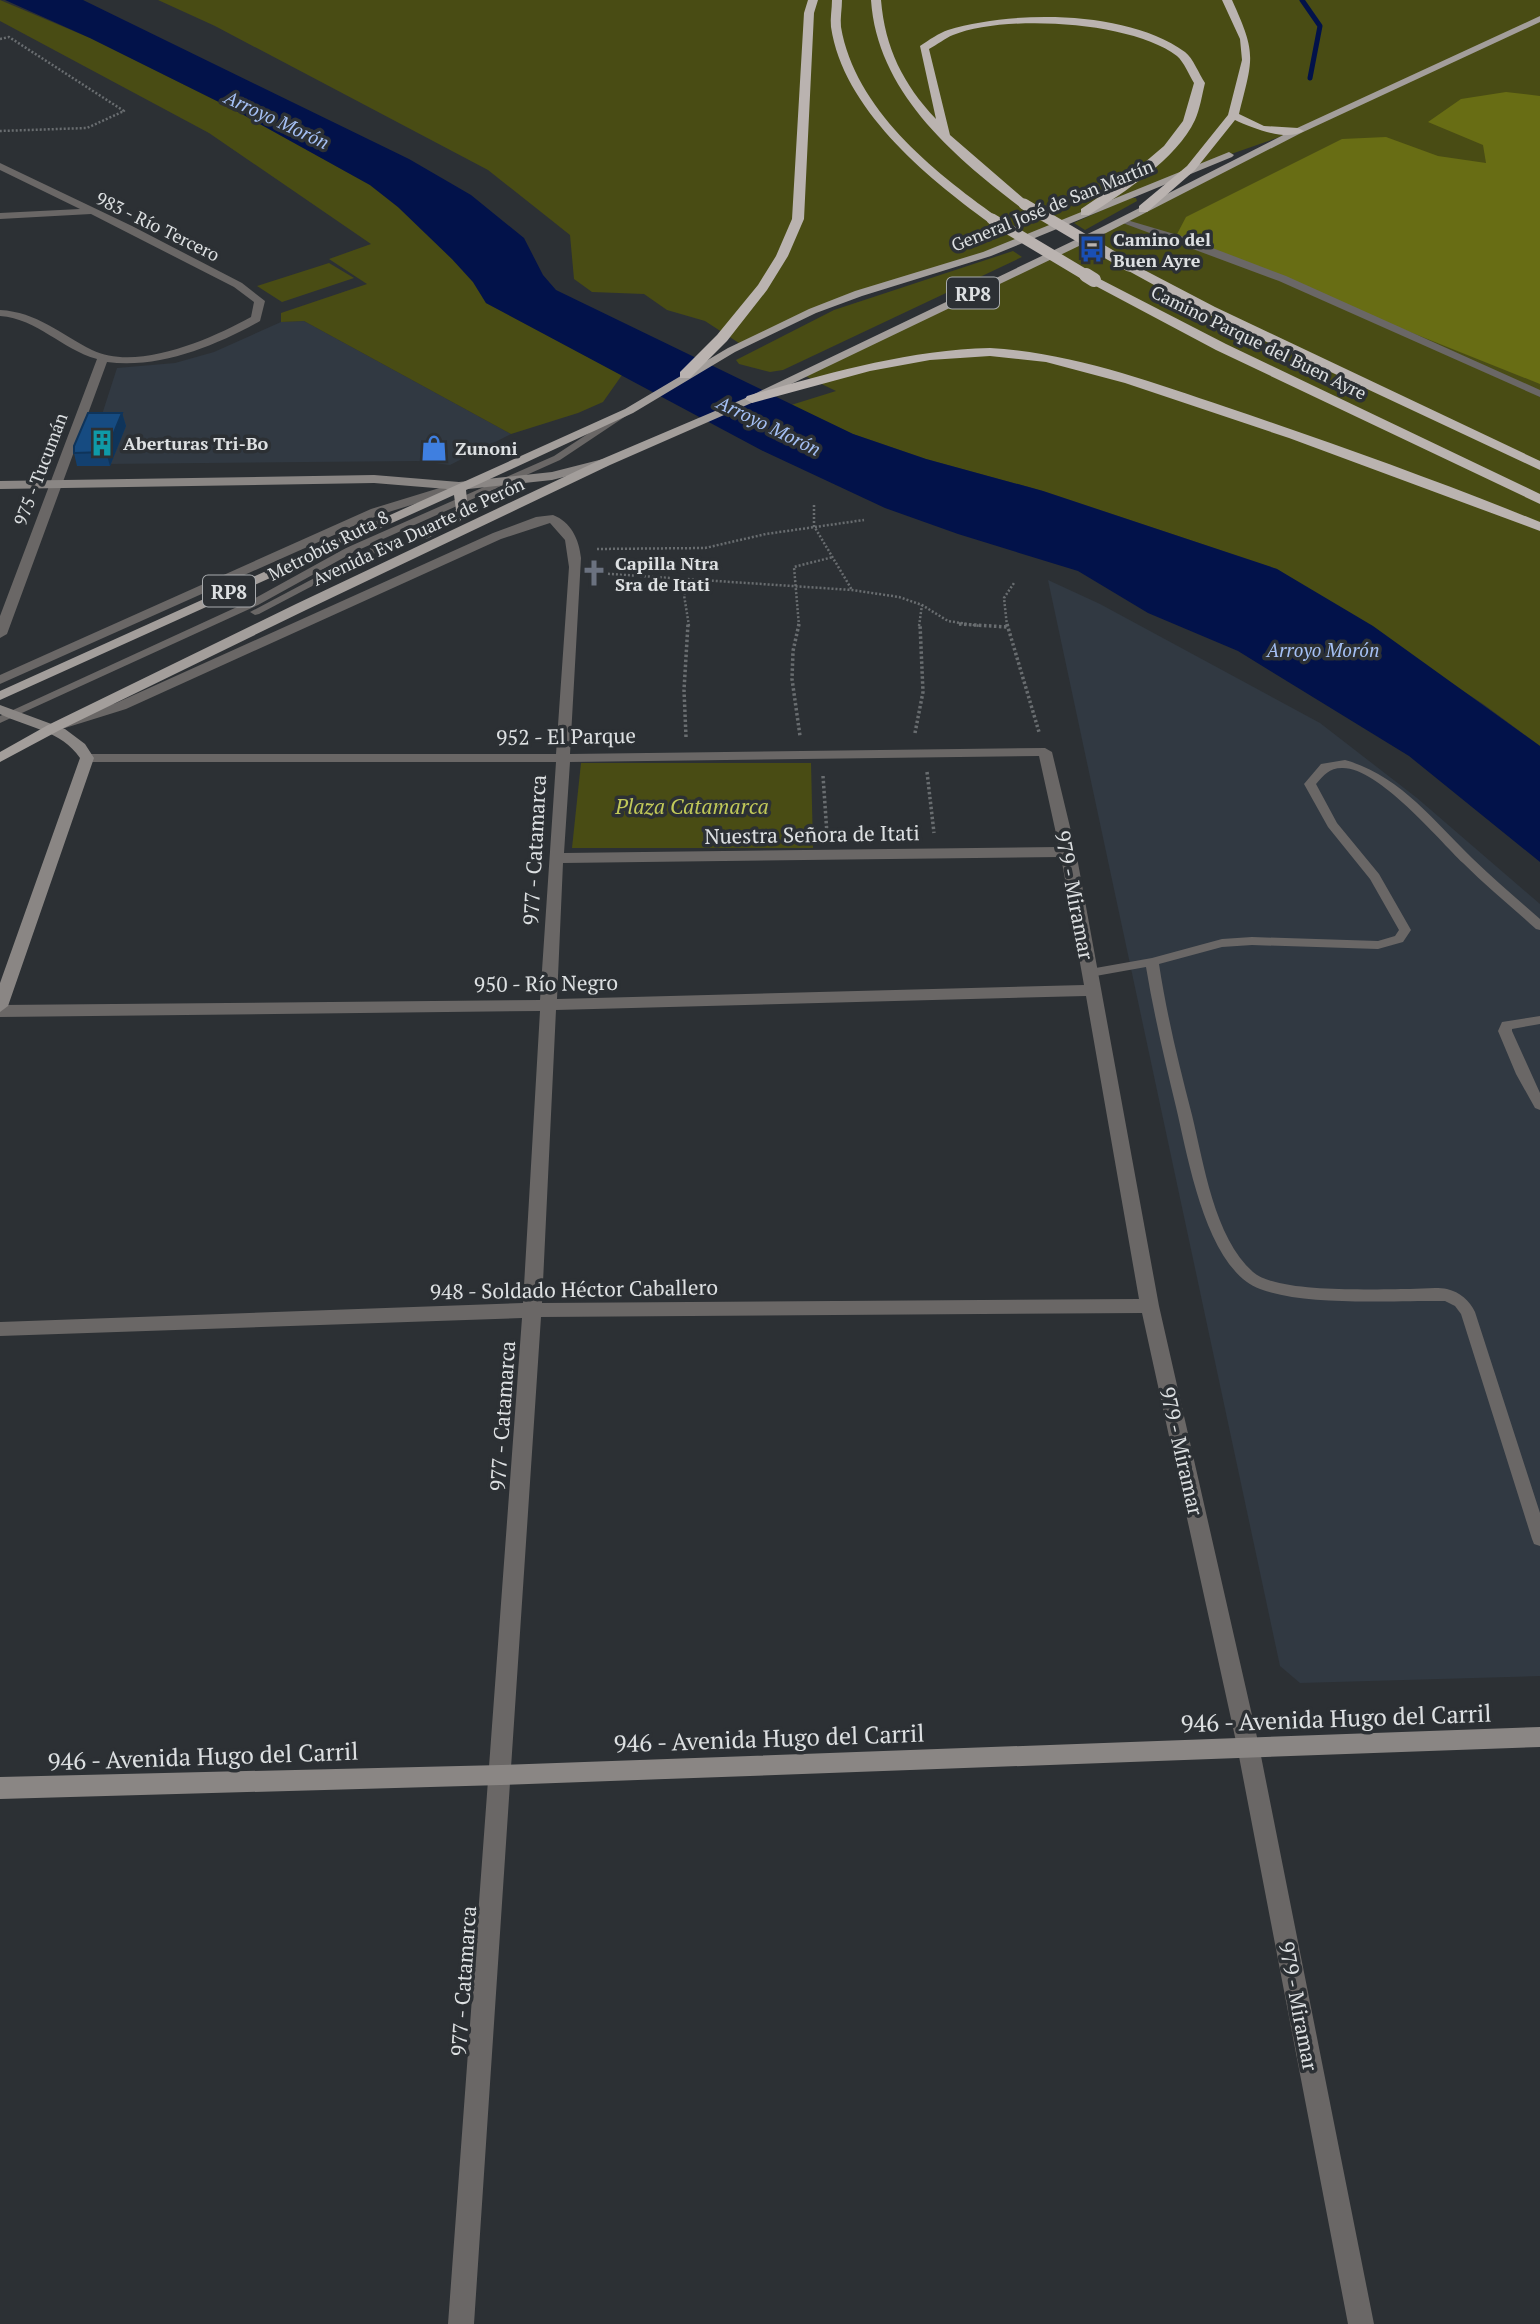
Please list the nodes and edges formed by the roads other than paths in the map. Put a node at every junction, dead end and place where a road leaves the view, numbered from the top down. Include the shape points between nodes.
1 (813, 0) edge
2 (837, 0) edge
3 (876, 0) edge
4 (1227, 0) edge
5 (1038, 8) dead end
6 (1060, 9) dead end
7 (1005, 10) dead end
8 (1083, 11) dead end
9 (1540, 19) edge
10 (1233, 115) junction
11 (1298, 131) junction
12 (945, 134) junction
13 (0, 166) edge
14 (1191, 168) junction
15 (1143, 209) junction
16 (90, 211) junction
17 (1085, 212) junction
18 (0, 216) edge
19 (1124, 220) junction
20 (0, 313) edge
21 (742, 345) joint
22 (103, 358) junction
23 (685, 376) junction
24 (808, 378) junction
25 (1540, 394) edge
26 (752, 399) joint
27 (629, 411) junction
28 (606, 462) junction
29 (1540, 467) edge
30 (543, 477) junction
31 (502, 482) junction
32 (54, 484) junction
33 (0, 485) edge
34 (459, 486) junction
35 (1540, 500) edge
36 (462, 505) junction
37 (1540, 527) edge
38 (362, 565) junction
39 (576, 565) joint
40 (304, 588) junction
41 (301, 607) junction
42 (0, 634) edge
43 (0, 680) edge
44 (0, 696) edge
45 (4, 715) edge
46 (26, 719) junction
47 (53, 728) junction
48 (0, 731) edge
49 (1045, 752) joint
50 (0, 758) edge
51 (87, 758) junction
52 (562, 758) junction
53 (1068, 852) junction
54 (556, 858) junction
55 (1540, 926) edge
56 (1152, 962) junction
57 (1091, 982) junction
58 (548, 1005) junction
59 (0, 1008) edge
60 (1540, 1020) edge
61 (1523, 1073) junction
62 (1540, 1073) edge
63 (1540, 1105) edge
64 (1150, 1306) junction
65 (532, 1310) junction
66 (0, 1329) edge
67 (1540, 1539) edge
68 (1540, 1737) edge
69 (1248, 1746) junction
70 (501, 1774) junction
71 (0, 1788) edge
72 (461, 2324) edge
73 (1361, 2324) edge

1 - 23 highway via 798,219 763,287
2 - 35 highway, Camino Parque del Buen Ayre, bridge via 836,27 864,96 932,173 992,219 1221,347
3 - 12 highway, Camino Parque del Buen Ayre via 879,31 889,57 904,86
4 - 10 highway via 1245,39 1247,60
5 - 6 highway
7 - 12 highway via 950,24 935,32 924,48
8 - 17 highway via 1158,32 1194,67 1198,92 1189,121 1166,148
9 - 11 main road, General José de San Martín / RP8
10 - 11 highway via 1262,129
10 - 14 highway
11 - 14 main road, General José de San Martín / RP8
11 - 15 main road, General José de San Martín / RP8
12 - 29 highway, Camino Parque del Buen Ayre, bridge via 988,178 1024,204 1129,266 1210,310
13 - 16 street, 983 - Río Tercero
14 - 15 highway
14 - 17 main road, General José de San Martín / RP8
15 - 19 main road, General José de San Martín / RP8
16 - 18 street
16 - 22 street, 983 - Río Tercero via 260,301 256,318 235,332 174,353
17 - 21 main road, General José de San Martín / RP8 via 985,254 838,301
19 - 24 main road, General José de San Martín / RP8
19 - 25 street via 1298,285
20 - 22 street via 28,316
21 - 23 main road, Avenida Eva Duarte de Perón / RP8
22 - 32 street, 975 - Tucumán
23 - 27 main road, Avenida Eva Duarte de Perón / RP8
24 - 26 highway
24 - 37 highway via 954,353 1003,353 1059,361 1324,445
26 - 28 main road, Avenida Eva Duarte de Perón / RP8
27 - 31 lane, Metrobús Ruta 8 via 572,451
27 - 34 main road, Avenida Eva Duarte de Perón / RP8
28 - 30 street
28 - 41 main road, Avenida Eva Duarte de Perón / RP8
30 - 31 street
30 - 36 lane, Metrobús Ruta 8
31 - 34 street
31 - 36 lane, Metrobús Ruta 8
32 - 33 street
32 - 34 street via 374,479
32 - 42 street, 975 - Tucumán
34 - 36 main road
34 - 43 street, Avenida Eva Duarte de Perón via 375,512
34 - 44 main road, Avenida Eva Duarte de Perón / RP8
36 - 38 main road via 456,518 442,527
36 - 40 lane, Metrobús Ruta 8
36 - 45 lane, Metrobús Ruta 8 via 350,550 254,603
38 - 40 lane, Metrobús Ruta 8
38 - 41 main road
39 - 47 street, Avenida Eva Duarte de Perón via 567,530 553,519 540,520 121,706
39 - 52 street, 977 - Catamarca
40 - 46 lane, Metrobús Ruta 8
41 - 47 main road, Avenida Eva Duarte de Perón / RP8
45 - 46 street
46 - 47 street
46 - 48 lane, Metrobús Ruta 8
47 - 50 main road, Avenida Eva Duarte de Perón / RP8
47 - 51 street
49 - 52 street, 952 - El Parque
49 - 53 street, 979 - Miramar
51 - 52 street, 952 - El Parque
51 - 59 street
52 - 54 street, 977 - Catamarca
53 - 54 street, Nuestra Señora de Itati
53 - 57 street, 979 - Miramar
54 - 58 street, 977 - Catamarca
55 - 56 lane via 1388,783 1355,766 1333,764 1316,772 1310,784 1332,824 1375,877 1393,908 1405,930 1399,939 1378,945 1222,943
56 - 57 lane
56 - 67 lane via 1160,1014 1205,1198 1238,1263 1251,1279 1268,1286 1313,1293 1447,1295 1460,1302 1468,1312
57 - 58 street, 950 - Río Negro
57 - 64 street, 979 - Miramar
58 - 59 street, 950 - Río Negro
58 - 65 street, 977 - Catamarca
60 - 61 lane via 1507,1025 1505,1031
61 - 62 lane
61 - 63 lane
64 - 65 street, 948 - Soldado Héctor Caballero
64 - 69 street, 979 - Miramar
65 - 66 street, 948 - Soldado Héctor Caballero
65 - 70 street, 977 - Catamarca
68 - 69 street, 946 - Avenida Hugo del Carril
69 - 70 street, 946 - Avenida Hugo del Carril
69 - 73 street, 979 - Miramar
70 - 71 street, 946 - Avenida Hugo del Carril
70 - 72 street, 977 - Catamarca

